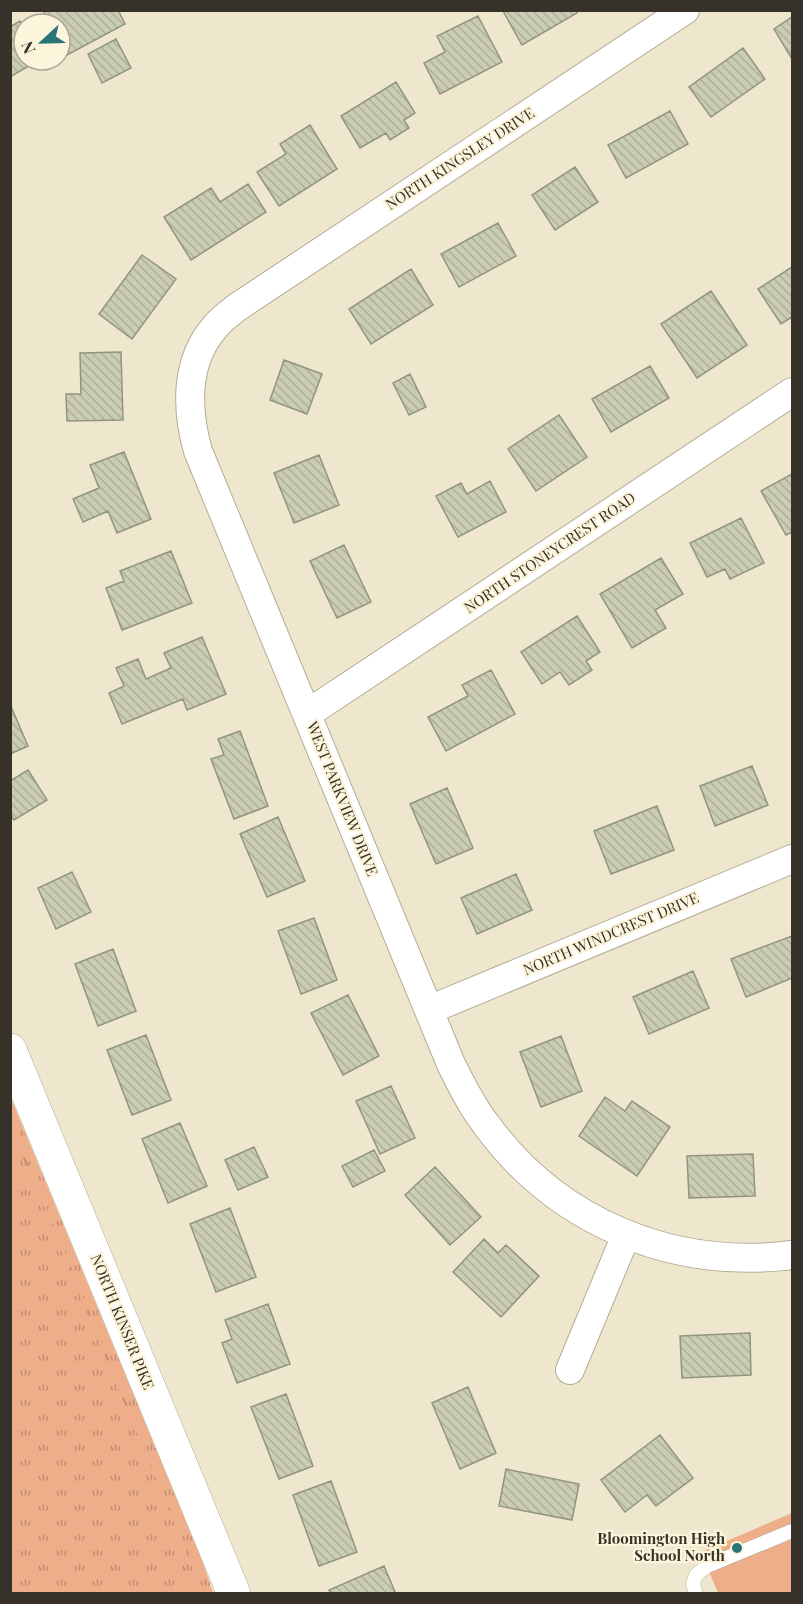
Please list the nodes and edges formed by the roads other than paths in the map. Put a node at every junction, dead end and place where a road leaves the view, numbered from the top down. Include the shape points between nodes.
1 (685, 10) edge
2 (236, 308) joint
3 (792, 392) edge
4 (307, 714) junction
5 (792, 859) edge
6 (429, 1010) junction
7 (10, 1050) edge
8 (626, 1235) junction
9 (792, 1255) edge
10 (570, 1370) dead end
11 (792, 1531) edge
12 (234, 1593) edge
13 (696, 1593) edge

1 - 2 street, NORTH KINGSLEY DRIVE
2 - 4 street, WEST PARKVIEW DRIVE via 215,326 201,346 192,380 190,416 198,451
3 - 4 street, NORTH STONEYCREST ROAD
4 - 6 street, WEST PARKVIEW DRIVE
5 - 6 street, NORTH WINDCREST DRIVE
6 - 8 street, WEST PARKVIEW DRIVE via 466,1093 505,1148 563,1200
7 - 12 street, NORTH KINSER PIKE
8 - 9 street, WEST PARKVIEW DRIVE via 713,1257
8 - 10 street
11 - 13 lane via 707,1566 696,1575

